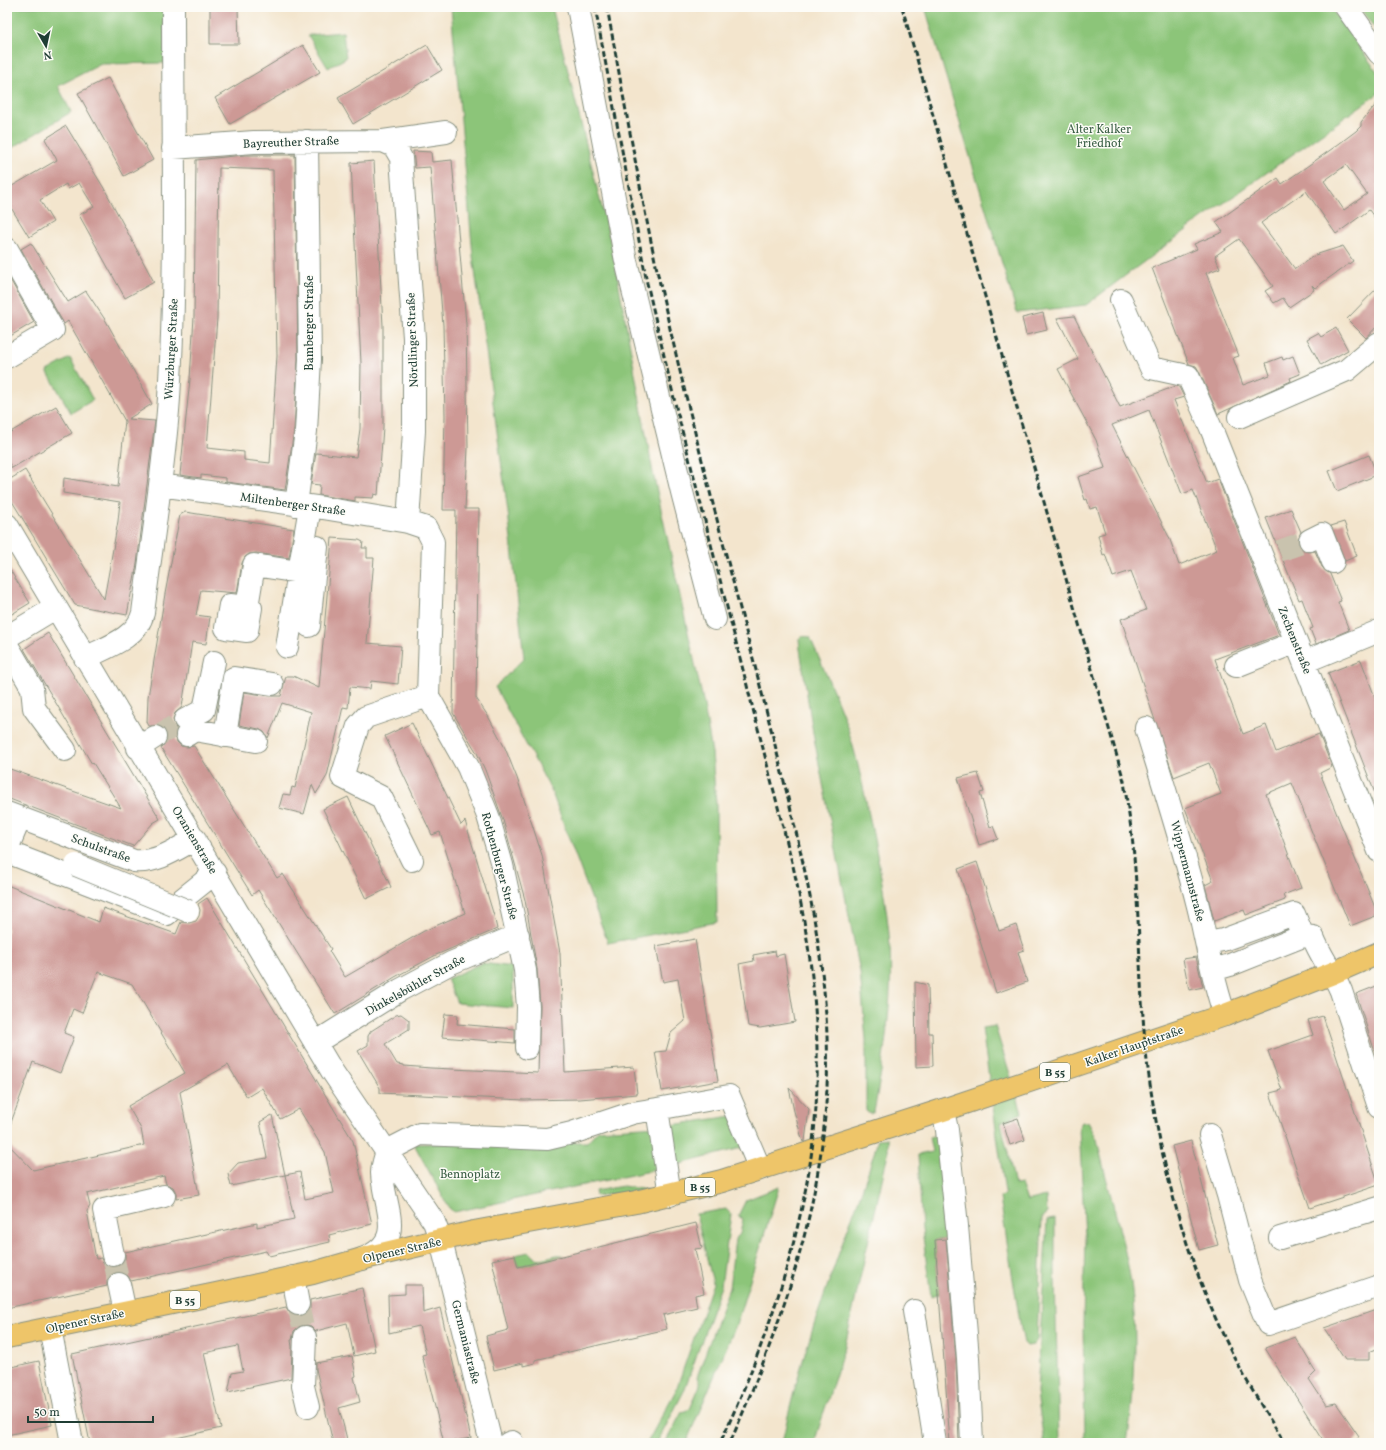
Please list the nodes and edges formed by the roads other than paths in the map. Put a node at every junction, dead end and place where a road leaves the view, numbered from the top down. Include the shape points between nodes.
1 (173, 7) edge
2 (578, 7) edge
3 (1346, 7) edge
4 (1379, 53) edge
5 (446, 132) dead end
6 (307, 141) junction
7 (383, 141) junction
8 (173, 148) junction
9 (7, 249) edge
10 (1121, 300) dead end
11 (1379, 343) edge
12 (7, 357) edge
13 (1239, 417) dead end
14 (160, 485) junction
15 (310, 507) junction
16 (7, 525) edge
17 (417, 525) junction
18 (1310, 540) tunnel mouth
19 (1333, 562) dead end
20 (299, 572) junction
21 (247, 607) dead end
22 (54, 608) junction
23 (715, 619) dead end
24 (309, 626) dead end
25 (1379, 631) edge
26 (7, 637) edge
27 (7, 645) edge
28 (287, 647) dead end
29 (1300, 652) junction
30 (85, 658) junction
31 (214, 662) dead end
32 (1236, 666) dead end
33 (272, 684) dead end
34 (428, 696) junction
35 (1146, 728) dead end
36 (225, 736) junction
37 (256, 740) dead end
38 (65, 750) dead end
39 (13, 816) edge
40 (194, 839) junction
41 (7, 850) edge
42 (1379, 851) edge
43 (412, 860) dead end
44 (55, 870) junction
45 (215, 873) junction
46 (180, 907) junction
47 (518, 935) junction
48 (1303, 936) junction
49 (1207, 943) junction
50 (1379, 952) edge
51 (1213, 970) junction
52 (1333, 973) junction
53 (1225, 1015) junction
54 (315, 1043) junction
55 (527, 1048) dead end
56 (1379, 1107) edge
57 (657, 1109) junction
58 (943, 1110) junction
59 (1210, 1135) dead end
60 (386, 1152) junction
61 (795, 1158) joint
62 (760, 1169) junction
63 (670, 1195) junction
64 (164, 1196) dead end
65 (1379, 1208) edge
66 (1280, 1238) dead end
67 (441, 1241) junction
68 (114, 1255) tunnel mouth
69 (362, 1259) junction
70 (293, 1277) junction
71 (119, 1284) tunnel mouth
72 (1379, 1286) edge
73 (298, 1304) tunnel mouth
74 (914, 1311) dead end
75 (125, 1312) junction
76 (50, 1328) junction
77 (7, 1336) edge
78 (305, 1336) tunnel mouth
79 (308, 1407) dead end
80 (72, 1443) edge
81 (504, 1443) edge
82 (935, 1443) edge
83 (972, 1443) edge

1 - 8 street, Würzburger Straße
2 - 23 street via 626,261
3 - 4 street
5 - 7 street, Bayreuther Straße
6 - 7 street, Bayreuther Straße
6 - 8 street, Bayreuther Straße
6 - 15 street, Bamberger Straße via 310,359 306,431
7 - 17 street, Nördlinger Straße via 394,146 401,158 414,338
8 - 14 street, Würzburger Straße via 173,311 169,399
9 - 12 street via 53,330
10 - 29 street, Zechenstraße via 1151,368 1188,376 1271,555
11 - 13 street via 1347,370
14 - 15 street, Miltenberger Straße
14 - 30 street, Würzburger Straße via 141,624 132,634
15 - 17 street, Miltenberger Straße
15 - 20 street
15 - 24 street
16 - 22 street, Oranienstraße
17 - 34 street via 433,542
18 - 19 street via 1322,534
20 - 21 street via 254,565
20 - 28 street
22 - 26 street
22 - 30 street, Oranienstraße
25 - 29 street
27 - 38 street via 32,688 34,708
29 - 32 street
29 - 42 street, Zechenstraße
30 - 40 street, Oranienstraße via 150,748
31 - 36 street via 204,710 186,727
33 - 36 street via 234,678
34 - 43 street via 366,717 358,726 342,777 382,797
34 - 47 street, Rothenburger Straße via 468,767 488,816
35 - 49 street, Wippermannstraße via 1186,860
36 - 37 street
39 - 40 street, Schulstraße via 98,840 129,859 145,861 166,855
39 - 41 street
40 - 45 street, Oranienstraße
41 - 44 street
44 - 46 street via 168,914
44 - 46 street, bridge via 63,864 76,865
45 - 46 street
45 - 54 street, Oranienstraße
47 - 54 street, Dinkelsbühler Straße via 451,963 400,990
47 - 55 street, Rothenburger Straße via 525,970
48 - 49 street via 1294,914 1223,940
48 - 51 street
48 - 52 street via 1313,937 1320,954
49 - 51 street, Wippermannstraße
50 - 52 main road, Kalker Hauptstraße / B 55
51 - 53 street, Wippermannstraße via 1218,998
52 - 53 main road, Kalker Hauptstraße / B 55
52 - 56 street
53 - 58 main road, Kalker Hauptstraße / B 55
54 - 60 street, Oranienstraße
57 - 60 street via 632,1113 547,1139 420,1134
57 - 62 street via 729,1096
57 - 63 street
58 - 61 main road, Kalker Hauptstraße / B 55
58 - 83 street via 959,1249
59 - 72 street via 1250,1280 1268,1324
60 - 67 street, Oranienstraße via 434,1222
60 - 69 street via 382,1173 390,1231 386,1242 379,1250
61 - 62 main road, Olpener Straße / B 55
62 - 63 main road, Olpener Straße / B 55
63 - 67 main road, Olpener Straße / B 55 via 474,1232
64 - 68 street via 104,1210
65 - 66 street
67 - 69 main road, Olpener Straße / B 55
67 - 81 street, Germaniastraße
69 - 70 main road, Olpener Straße / B 55
70 - 73 street
70 - 75 main road, Olpener Straße / B 55
71 - 75 street
74 - 82 street
75 - 76 main road, Olpener Straße / B 55
76 - 77 main road, Olpener Straße / B 55
76 - 80 street
78 - 79 street via 303,1386

